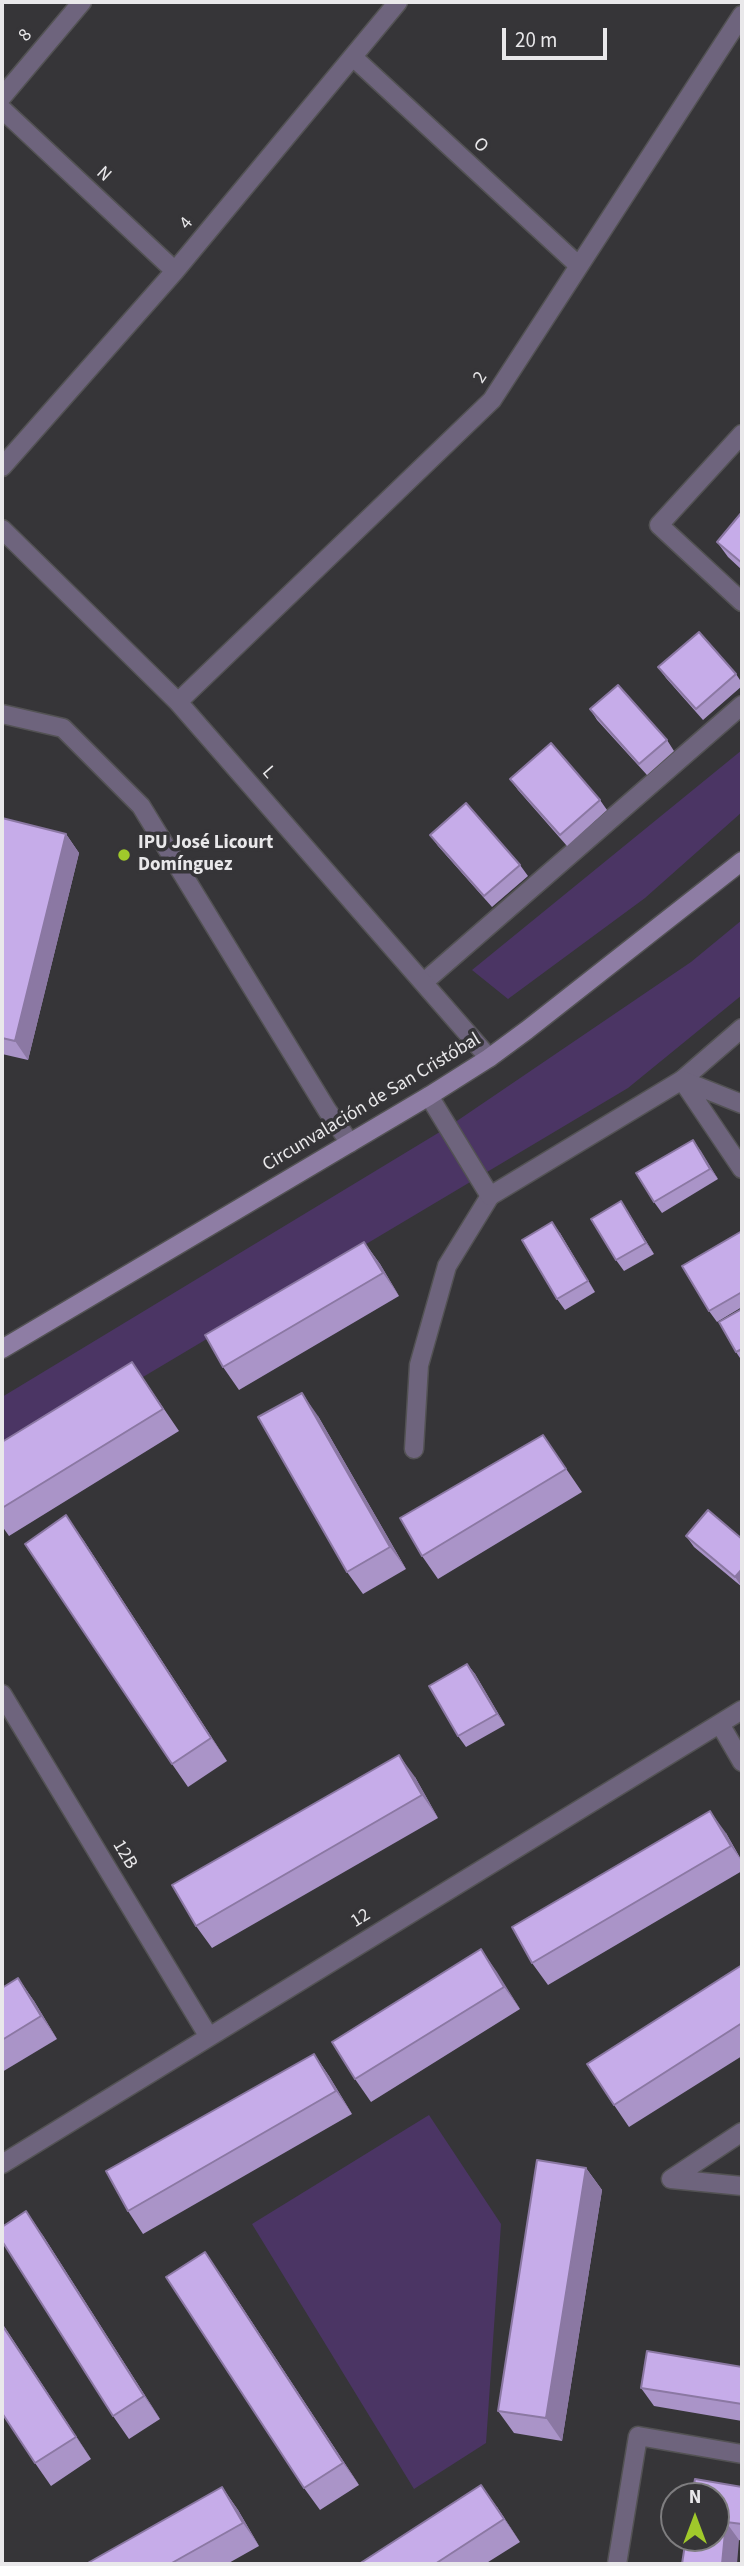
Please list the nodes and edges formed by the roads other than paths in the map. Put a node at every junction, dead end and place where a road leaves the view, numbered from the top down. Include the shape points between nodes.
1 (82, 2) edge
2 (398, 2) edge
3 (736, 2) edge
4 (742, 7) edge
5 (742, 15) edge
6 (354, 57) junction
7 (2, 97) edge
8 (2, 109) edge
9 (578, 265) junction
10 (175, 271) junction
11 (742, 434) edge
12 (2, 467) edge
13 (2, 529) edge
14 (742, 602) edge
15 (178, 702) junction
16 (742, 705) edge
17 (2, 714) edge
18 (742, 861) edge
19 (424, 982) junction
20 (742, 1028) edge
21 (489, 1058) junction
22 (682, 1080) junction
23 (429, 1096) junction
24 (742, 1104) edge
25 (350, 1143) junction
26 (742, 1169) edge
27 (490, 1196) junction
28 (2, 1349) edge
29 (414, 1449) dead end
30 (2, 1694) edge
31 (742, 1710) edge
32 (720, 1724) junction
33 (742, 1762) edge
34 (209, 2037) junction
35 (742, 2132) edge
36 (2, 2164) edge
37 (742, 2186) edge
38 (742, 2454) edge
39 (617, 2564) edge

1 - 7 street, 8
2 - 6 street, 4
3 - 4 street
5 - 9 street, 2
6 - 9 street, O
6 - 10 street, 4
8 - 10 street, N
9 - 15 street, 2 via 492,400
10 - 12 street, 4
11 - 14 street via 659,524
13 - 15 street, L
15 - 19 street, L
16 - 19 street
17 - 25 street via 63,728 141,806
18 - 21 main road, Circunvalación de San Cristóbal
19 - 21 street, L
20 - 22 street
21 - 23 main road, Circunvalación de San Cristóbal
22 - 24 street
22 - 26 street
22 - 27 street
23 - 25 main road, Circunvalación de San Cristóbal
23 - 27 street
25 - 28 main road, Circunvalación de San Cristóbal
27 - 29 street via 447,1266 419,1365
30 - 34 street, 12B
31 - 32 street, 12
32 - 33 street
32 - 34 street, 12
34 - 36 street, 12
35 - 37 street via 671,2179
38 - 39 street via 638,2436

